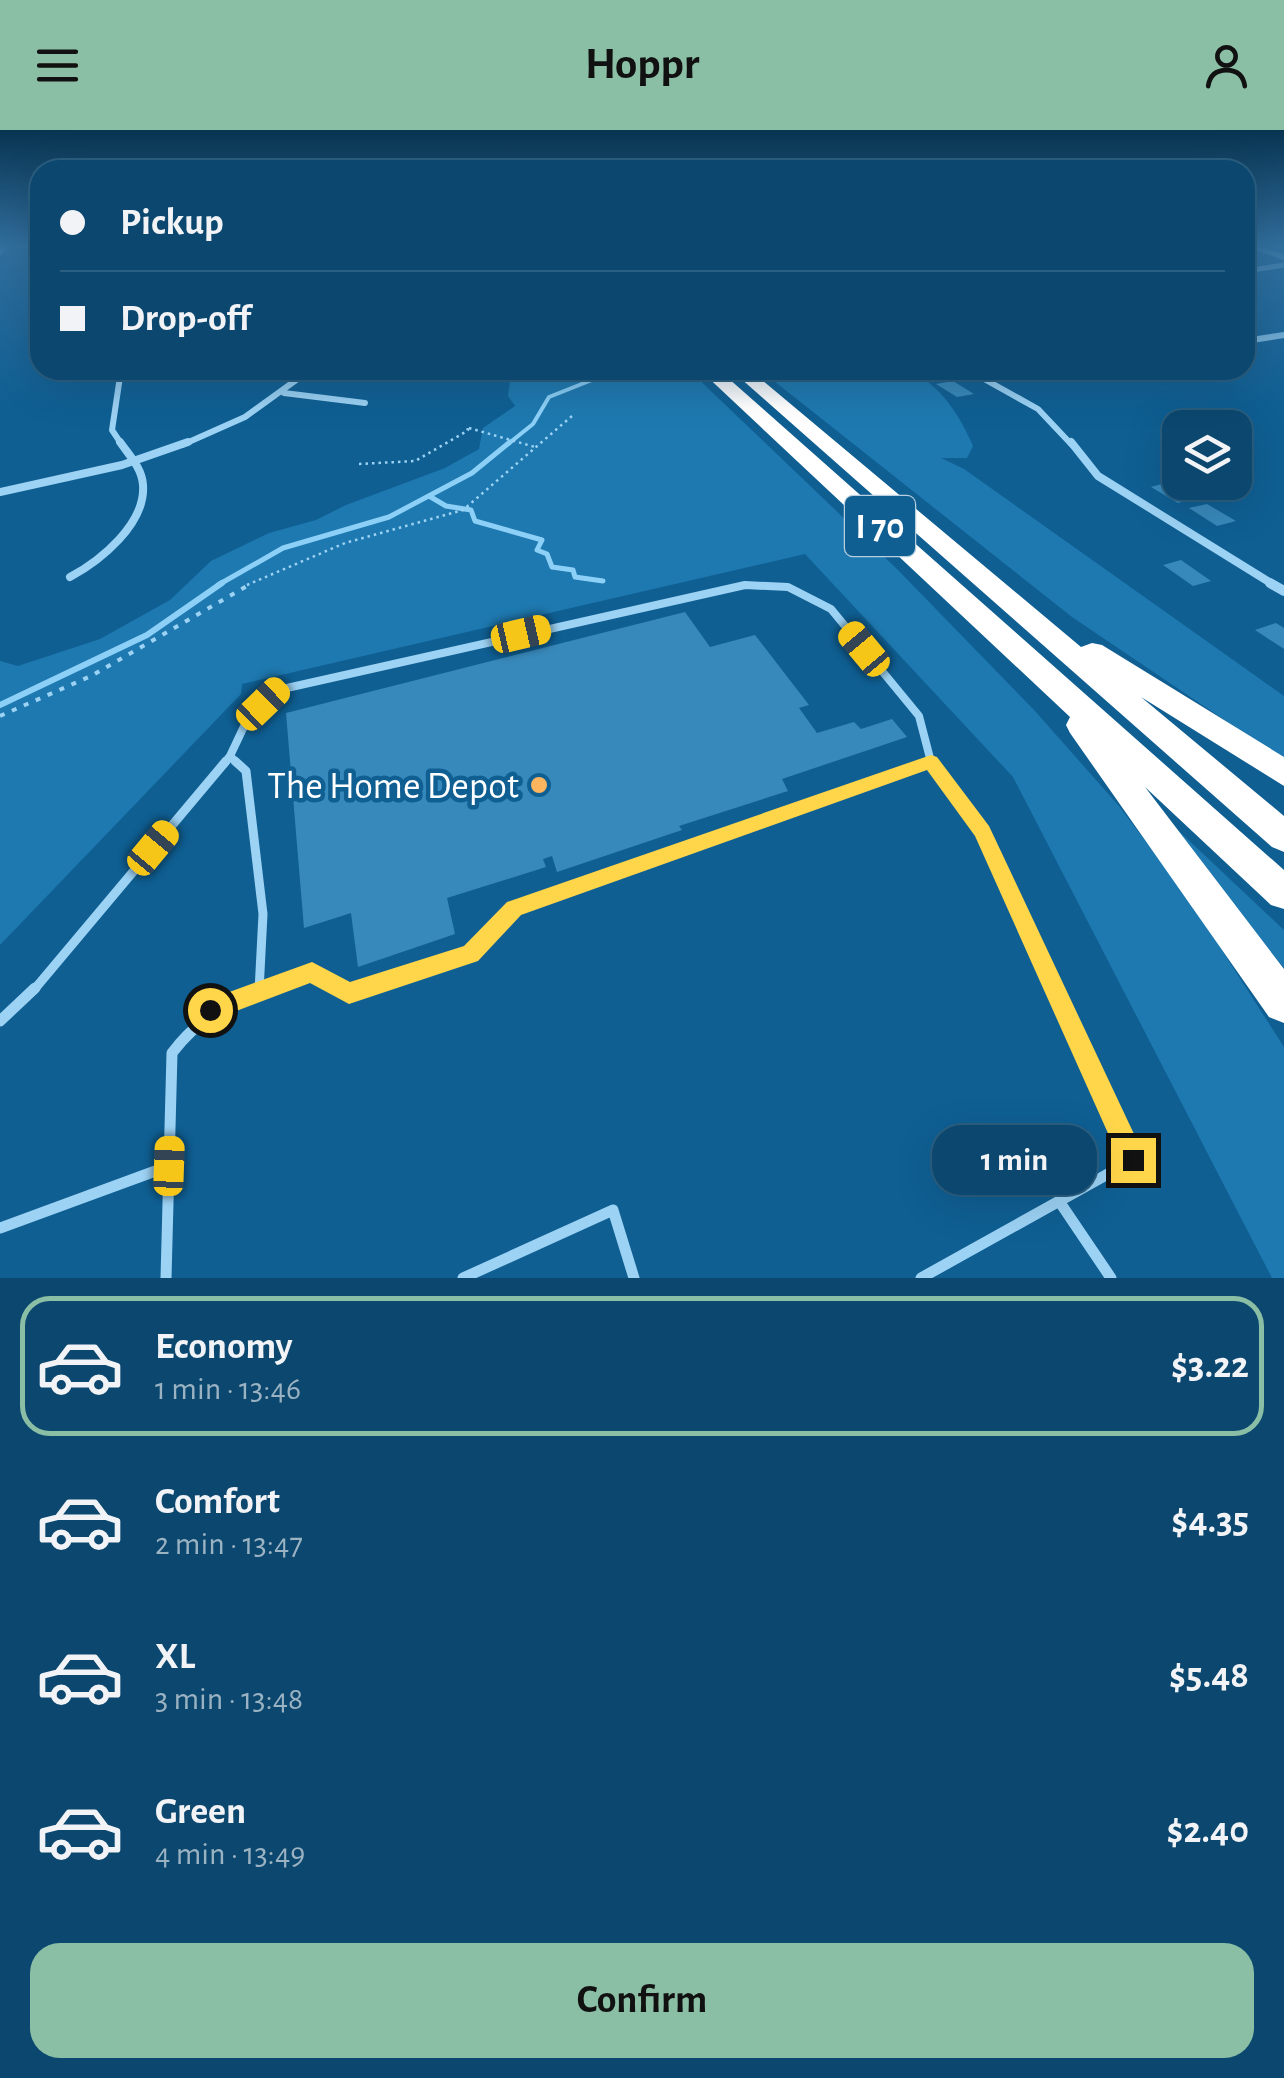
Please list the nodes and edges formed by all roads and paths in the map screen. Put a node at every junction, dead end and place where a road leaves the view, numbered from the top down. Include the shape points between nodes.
1 (1284, 335) edge
2 (1255, 339) edge
3 (120, 380) edge
4 (299, 380) edge
5 (719, 380) edge
6 (752, 380) edge
7 (986, 380) edge
8 (284, 393) junction
9 (365, 403) dead end
10 (572, 416) dead end
11 (528, 445) joint
12 (535, 447) junction
13 (132, 460) junction
14 (359, 464) dead end
15 (0, 492) edge
16 (70, 578) dead end
17 (1284, 591) edge
18 (1016, 606) junction
19 (1051, 681) junction
20 (0, 716) edge
21 (230, 756) junction
22 (931, 762) junction
23 (1284, 773) edge
24 (1284, 837) edge
25 (1284, 893) edge
26 (259, 992) junction
27 (1284, 1003) edge
28 (0, 1021) edge
29 (169, 1166) junction
30 (1060, 1201) junction
31 (0, 1228) edge
32 (166, 1278) edge
33 (463, 1278) edge
34 (634, 1278) edge
35 (921, 1278) edge
36 (1111, 1278) edge

1 - 2 street
3 - 13 street via 112,430
4 - 8 street
5 - 19 highway, I 70
6 - 18 highway, I 70
7 - 17 street via 1040,410 1098,476
8 - 9 street
8 - 13 street via 220,428
10 - 12 path
11 - 12 path
11 - 14 path via 468,427 415,461
12 - 20 path via 462,510 268,573 91,676
13 - 15 street
13 - 16 street via 144,486 141,501 99,562
18 - 23 highway
18 - 24 highway, I 70
19 - 25 highway, I 70
19 - 27 highway
21 - 22 lane via 248,718 278,690 745,585 788,587 831,609 919,716
21 - 26 lane via 246,770 263,914
21 - 28 lane via 25,1000
22 - 26 lane via 514,908 471,954 349,993 312,972
22 - 30 lane via 982,832 1133,1160
26 - 29 lane via 210,1010 172,1053
29 - 31 lane
29 - 32 lane
30 - 35 lane
30 - 36 lane
33 - 34 lane via 613,1210

